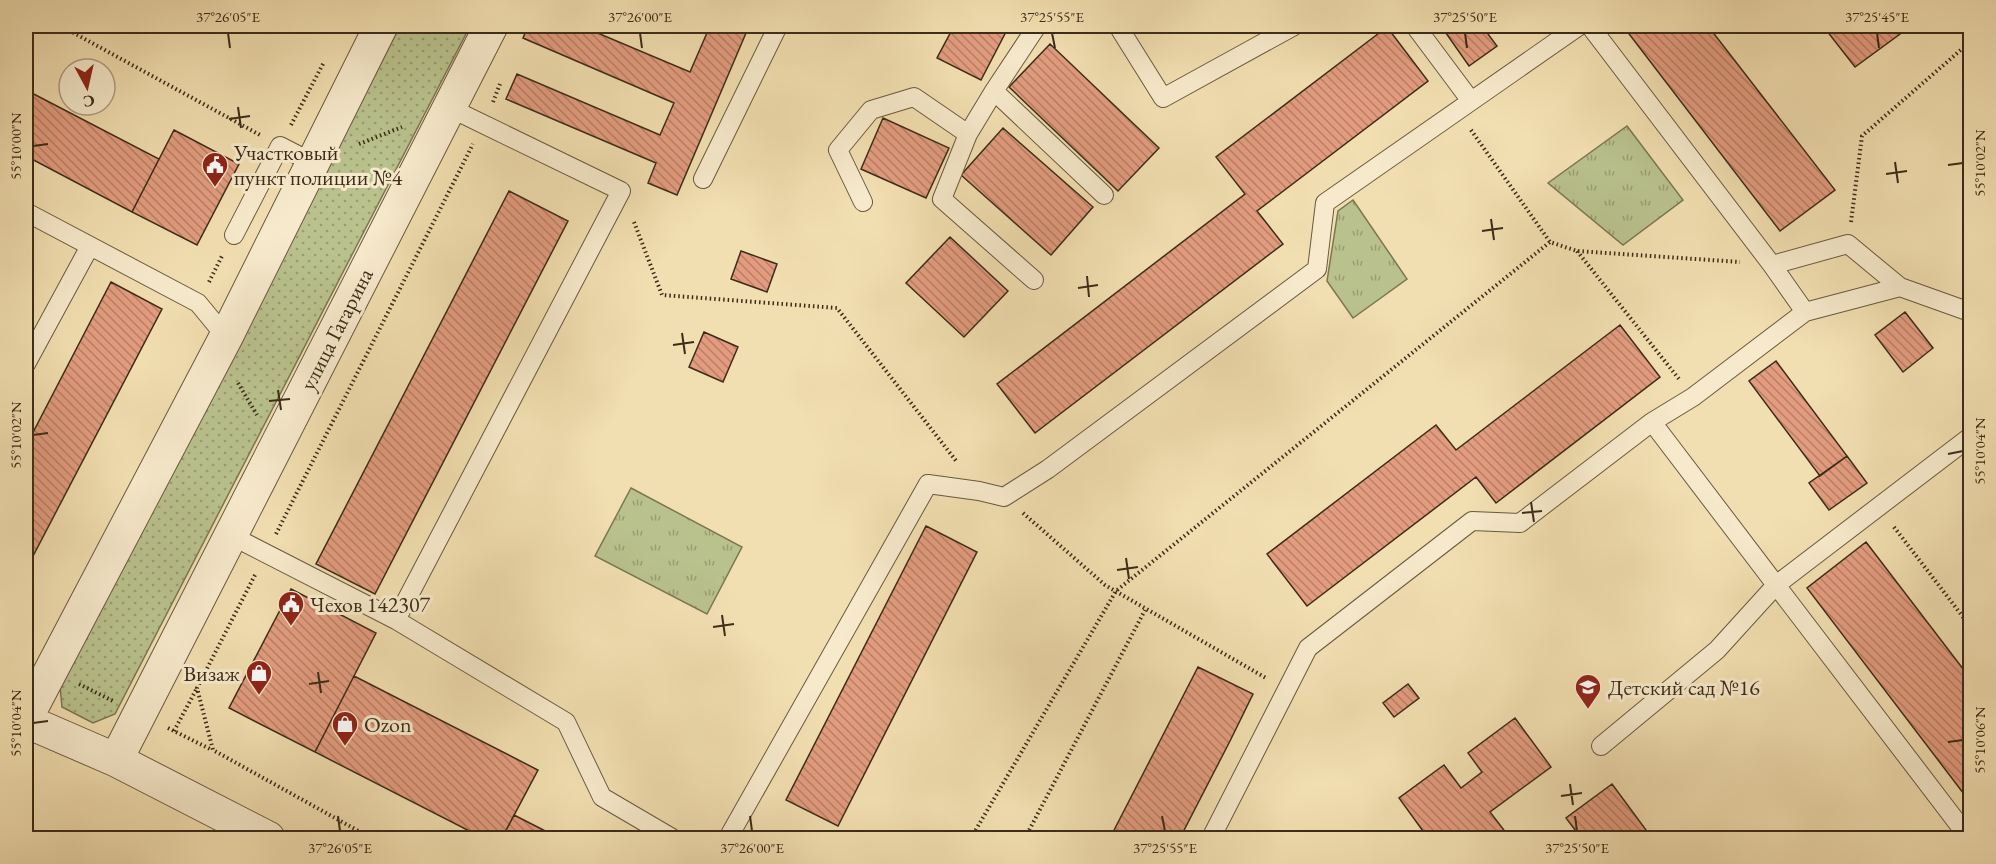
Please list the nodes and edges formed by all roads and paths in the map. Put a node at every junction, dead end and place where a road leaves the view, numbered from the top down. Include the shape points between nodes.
1 (61, 26) edge
2 (381, 26) edge
3 (491, 26) edge
4 (778, 26) edge
5 (1037, 26) edge
6 (1118, 26) edge
7 (1294, 26) edge
8 (1415, 26) edge
9 (1579, 26) edge
10 (1590, 26) edge
11 (1971, 42) edge
12 (327, 56) dead end
13 (502, 80) dead end
14 (994, 92) junction
15 (1464, 105) junction
16 (450, 108) junction
17 (483, 124) junction
18 (969, 134) junction
19 (280, 146) junction
20 (313, 163) junction
21 (703, 179) dead end
22 (621, 191) junction
23 (1104, 195) dead end
24 (864, 202) dead end
25 (26, 212) edge
26 (234, 235) dead end
27 (1550, 242) junction
28 (1848, 244) junction
29 (90, 246) junction
30 (1576, 251) junction
31 (1772, 265) junction
32 (1034, 280) dead end
33 (1900, 287) junction
34 (1805, 312) junction
35 (1971, 312) edge
36 (226, 337) junction
37 (26, 364) edge
38 (1693, 397) junction
39 (1652, 422) junction
40 (1971, 437) edge
41 (979, 491) junction
42 (1004, 497) junction
43 (1878, 507) junction
44 (230, 535) junction
45 (266, 553) junction
46 (1776, 585) junction
47 (1116, 591) junction
48 (1145, 610) junction
49 (396, 620) junction
50 (1971, 626) edge
51 (197, 688) junction
52 (1287, 690) junction
53 (26, 720) edge
54 (174, 731) dead end
55 (1601, 746) dead end
56 (116, 760) junction
57 (268, 838) edge
58 (371, 838) edge
59 (672, 838) edge
60 (728, 838) edge
61 (971, 838) edge
62 (1025, 838) edge
63 (1211, 838) edge
64 (1969, 838) edge

1 - 19 path
2 - 20 street
3 - 16 street, улица Гагарина
4 - 21 lane
5 - 14 lane
6 - 7 lane via 1163,98
8 - 15 lane
9 - 15 lane
10 - 31 lane
11 - 28 path via 1862,136
12 - 19 path
13 - 17 path
14 - 18 lane
14 - 23 lane
15 - 27 path
15 - 42 lane via 1325,203 1317,269 1048,469
16 - 17 lane
16 - 20 path
16 - 44 street, улица Гагарина
17 - 22 lane
17 - 45 path
18 - 24 lane via 914,96 871,110 838,150
18 - 32 lane via 942,199
19 - 20 lane
19 - 26 lane
20 - 36 street
22 - 41 path via 662,295 837,308
22 - 49 lane
25 - 29 lane
27 - 30 path
27 - 47 path
28 - 31 lane
28 - 33 lane
29 - 36 lane via 198,303
29 - 37 lane
30 - 31 path
30 - 38 path
31 - 34 lane
33 - 34 lane
33 - 35 lane
34 - 38 lane
36 - 53 street
38 - 39 lane
39 - 46 lane
39 - 52 lane via 1520,523 1472,521 1308,648
40 - 43 lane
41 - 42 lane
41 - 60 lane via 928,484
42 - 47 path
43 - 46 lane
43 - 50 path
44 - 45 lane
44 - 56 street, улица Гагарина
45 - 49 lane
45 - 51 path
46 - 55 lane via 1717,650
46 - 64 lane
47 - 48 path
47 - 61 path
48 - 52 path
48 - 62 path
49 - 59 lane via 566,722 602,797
51 - 54 path
51 - 58 path via 213,750
52 - 63 lane
53 - 56 street
56 - 57 street

